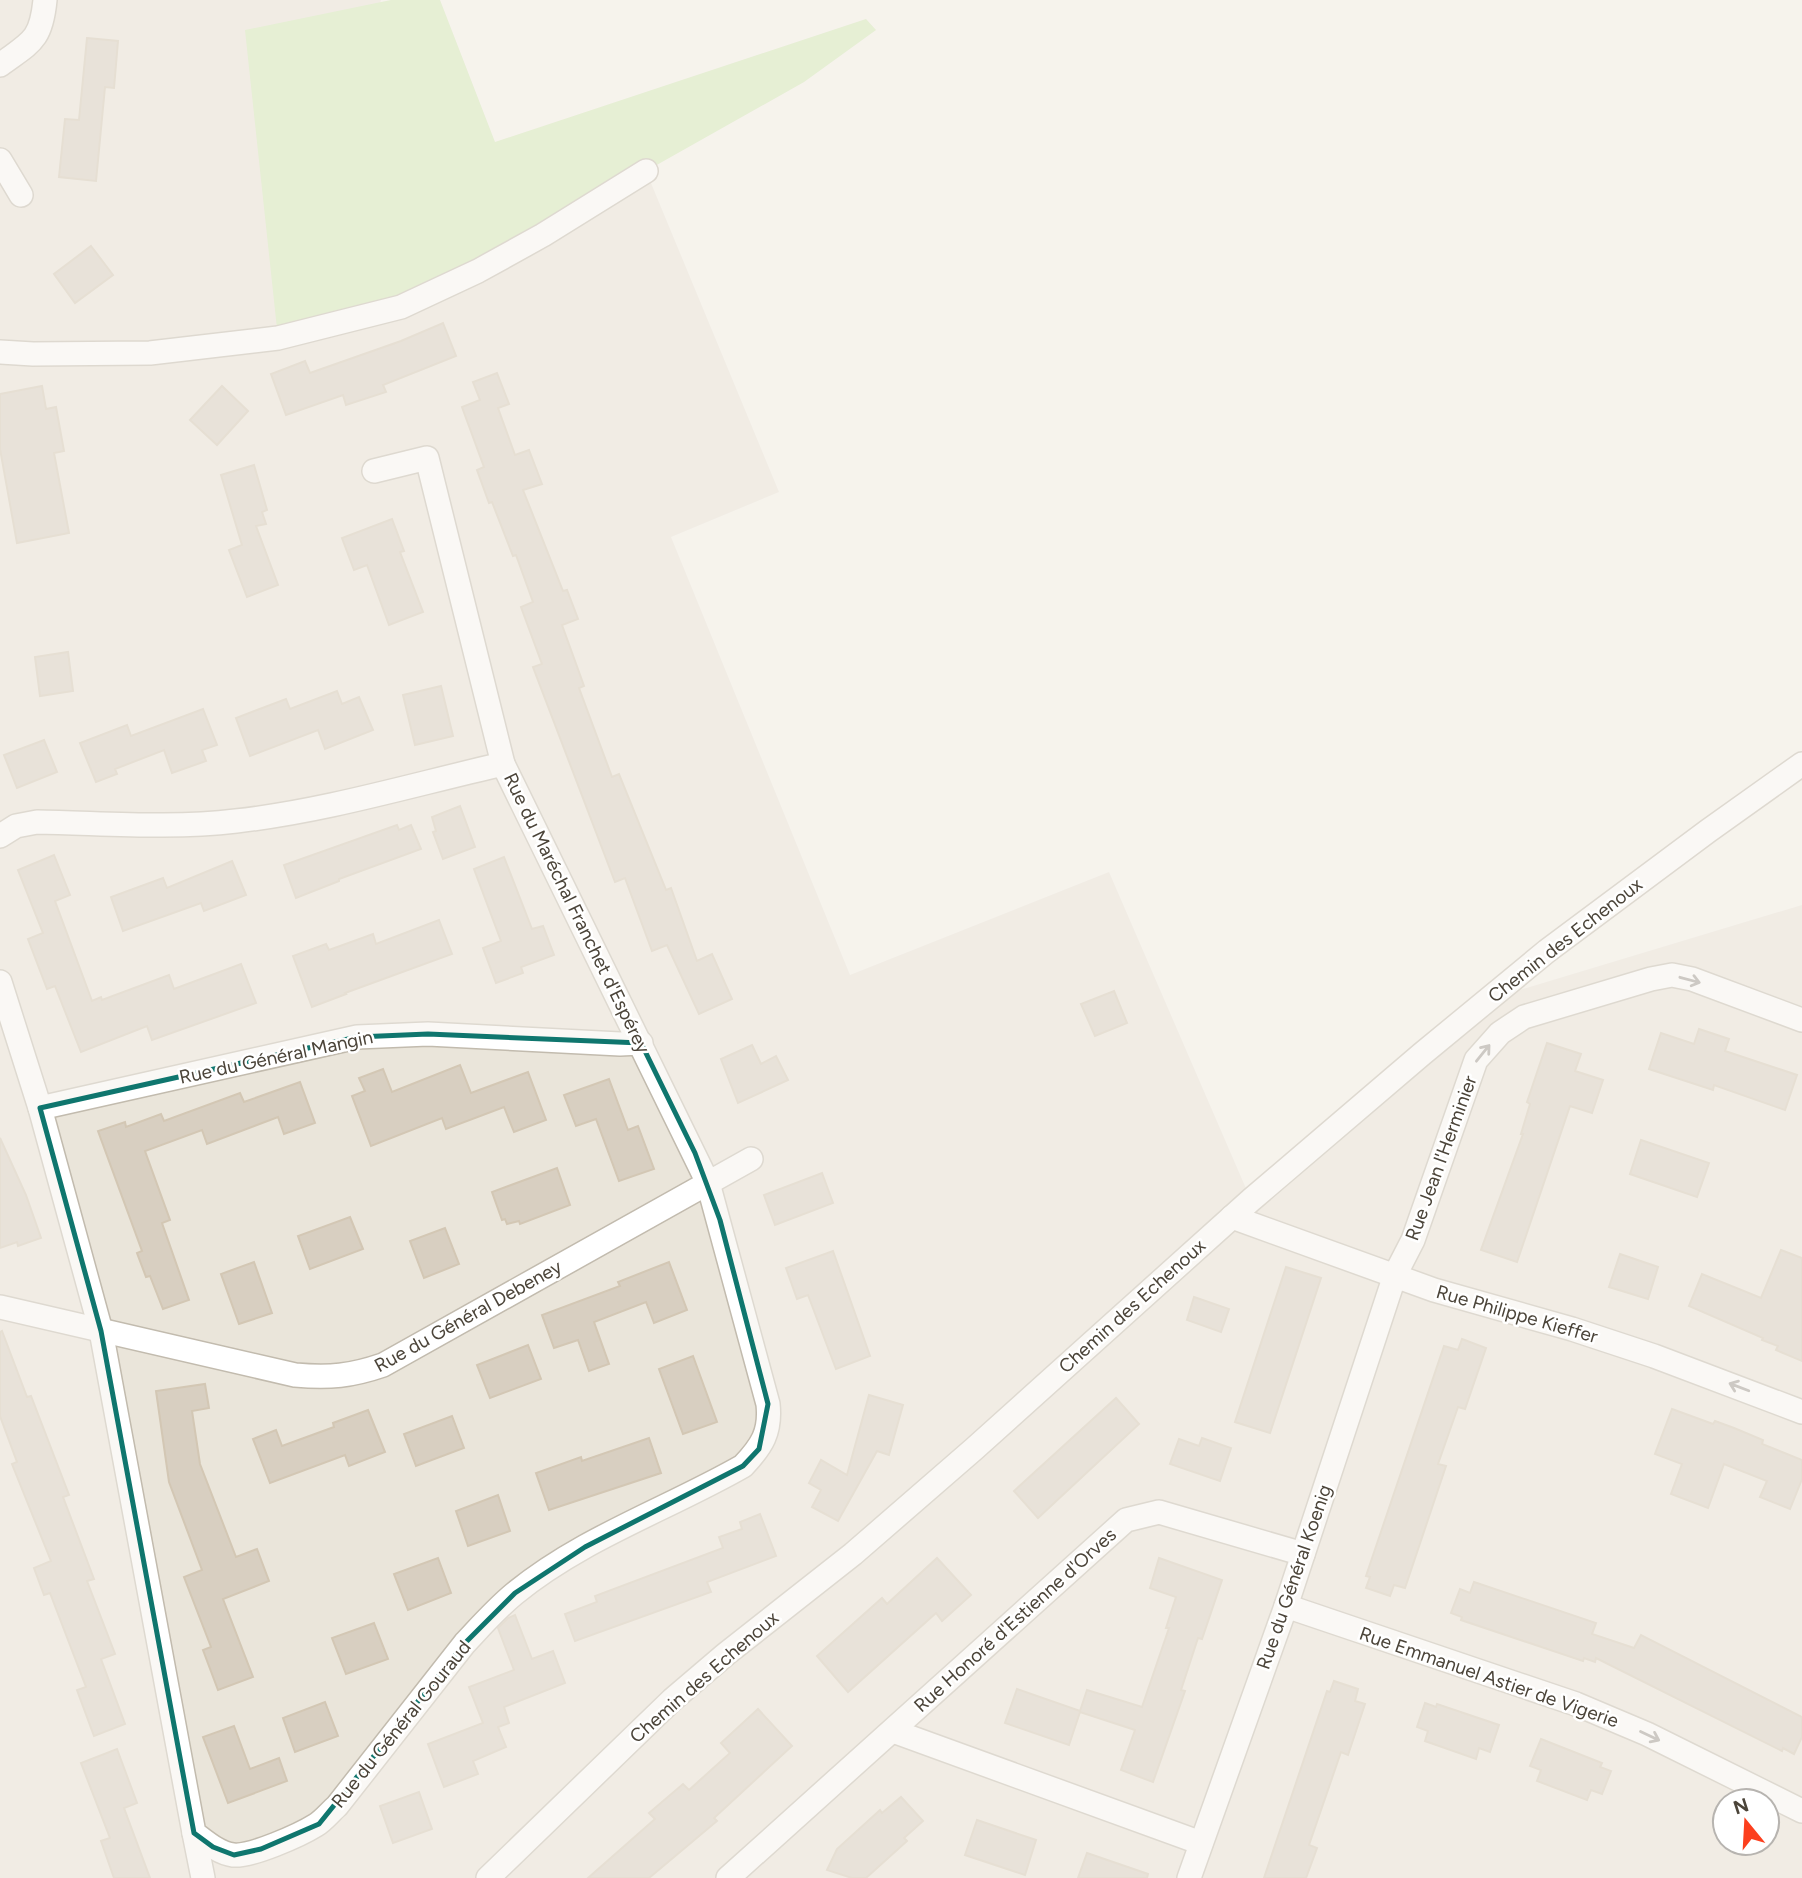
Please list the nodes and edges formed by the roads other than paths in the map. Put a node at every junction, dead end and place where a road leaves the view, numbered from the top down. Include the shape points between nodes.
1 (45, 0) edge
2 (0, 65) edge
3 (0, 160) edge
4 (646, 171) dead end
5 (21, 195) dead end
6 (0, 352) edge
7 (374, 471) dead end
8 (503, 764) junction
9 (1802, 764) edge
10 (0, 836) edge
11 (0, 982) edge
12 (1802, 1020) edge
13 (641, 1043) junction
14 (40, 1108) junction
15 (751, 1159) dead end
16 (708, 1183) junction
17 (1232, 1217) junction
18 (1395, 1275) junction
19 (0, 1307) edge
20 (101, 1331) junction
21 (1802, 1412) edge
22 (1303, 1554) junction
23 (1286, 1606) junction
24 (892, 1731) junction
25 (1802, 1811) edge
26 (194, 1833) junction
27 (1201, 1843) junction
28 (233, 1867) edge
29 (203, 1878) edge
30 (488, 1878) edge
31 (728, 1878) edge
32 (1189, 1878) edge

1 - 2 street via 43,24 31,43
3 - 5 street
4 - 6 street via 489,265 401,307 278,338 150,353
7 - 8 street via 427,458
8 - 10 street, Rue du Maréchal Franchet d'Espérey via 236,821 37,822 16,826
8 - 13 street, Rue du Maréchal Franchet d'Espérey
9 - 17 street, Chemin des Echenoux via 1547,951
11 - 14 street
18 -> 12 street, Rue Jean l'Herminier via 1413,1240 1476,1059 1500,1032 1524,1017 1672,975
13 - 14 street, Rue du Général Mangin via 428,1034 357,1037
13 - 16 street, Rue du Maréchal Franchet d'Espérey
14 - 20 street
15 - 16 street, Rue du Général Debeney
16 - 20 street, Rue du Général Debeney via 383,1365 354,1375 295,1375
16 - 28 street, Rue du Général Gouraud via 768,1404 770,1418 759,1449 743,1466 585,1547 515,1593 465,1643 319,1824
17 - 18 street, Rue Philippe Kieffer
17 - 30 street, Chemin des Echenoux via 853,1554 672,1700
21 -> 18 street, Rue Philippe Kieffer via 1654,1356
18 - 22 street, Rue du Général Koenig
19 - 20 street, Rue du Général Debeney
20 - 26 street
22 - 23 street, Rue du Général Koenig
22 - 24 street, Rue Honoré d'Estienne d'Orves via 1159,1512 1126,1520
23 -> 25 street, Rue Emmanuel Astier de Vigerie via 1576,1704
23 - 27 street, Rue du Général Koenig
24 - 27 street, Rue Honoré d'Estienne d'Orves
24 - 31 street, Rue Honoré d'Estienne d'Orves
26 - 28 street, Rue du Général Gouraud
26 - 29 street
27 - 32 street, Rue du Général Koenig

